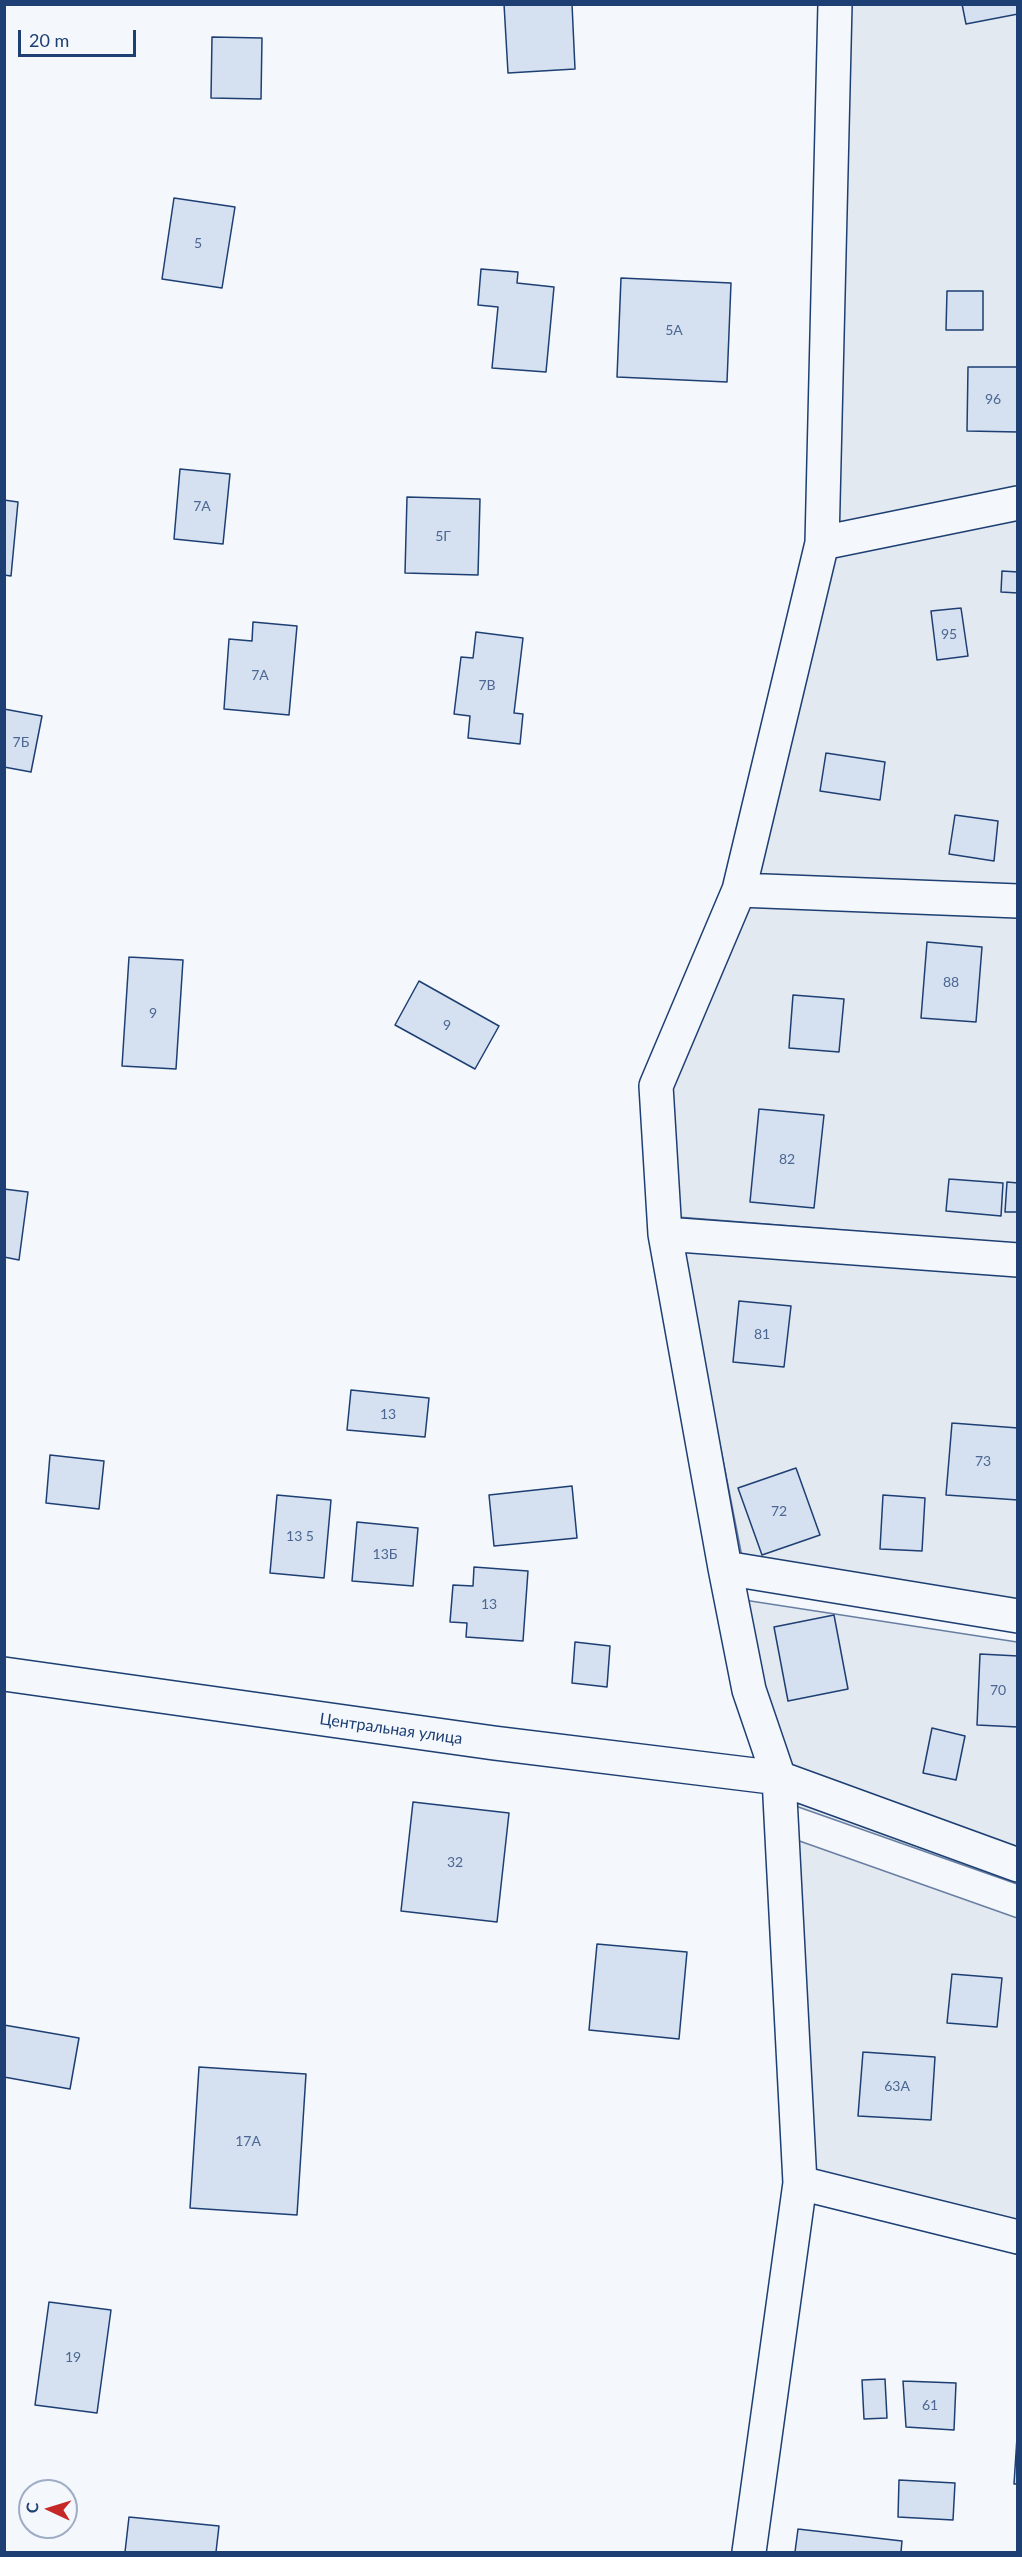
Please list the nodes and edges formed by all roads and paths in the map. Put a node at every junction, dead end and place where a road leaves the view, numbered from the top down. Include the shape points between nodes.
1 (835, 4) edge
2 (1017, 503) edge
3 (822, 543) junction
4 (739, 890) junction
5 (1017, 901) edge
6 (665, 1234) junction
7 (1017, 1260) edge
8 (725, 1568) junction
9 (1017, 1616) edge
10 (4, 1674) edge
11 (779, 1778) junction
12 (1017, 1865) edge
13 (800, 2183) junction
14 (1017, 2237) edge
15 (749, 2553) edge

1 - 3 street
2 - 3 street
3 - 4 street
4 - 5 street
4 - 6 street via 656,1086
6 - 7 street
6 - 8 street
8 - 9 street
8 - 11 street via 749,1690
10 - 11 street, Центральная улица via 494,1743
11 - 12 street, Центральная улица
11 - 13 street
13 - 14 street
13 - 15 street

